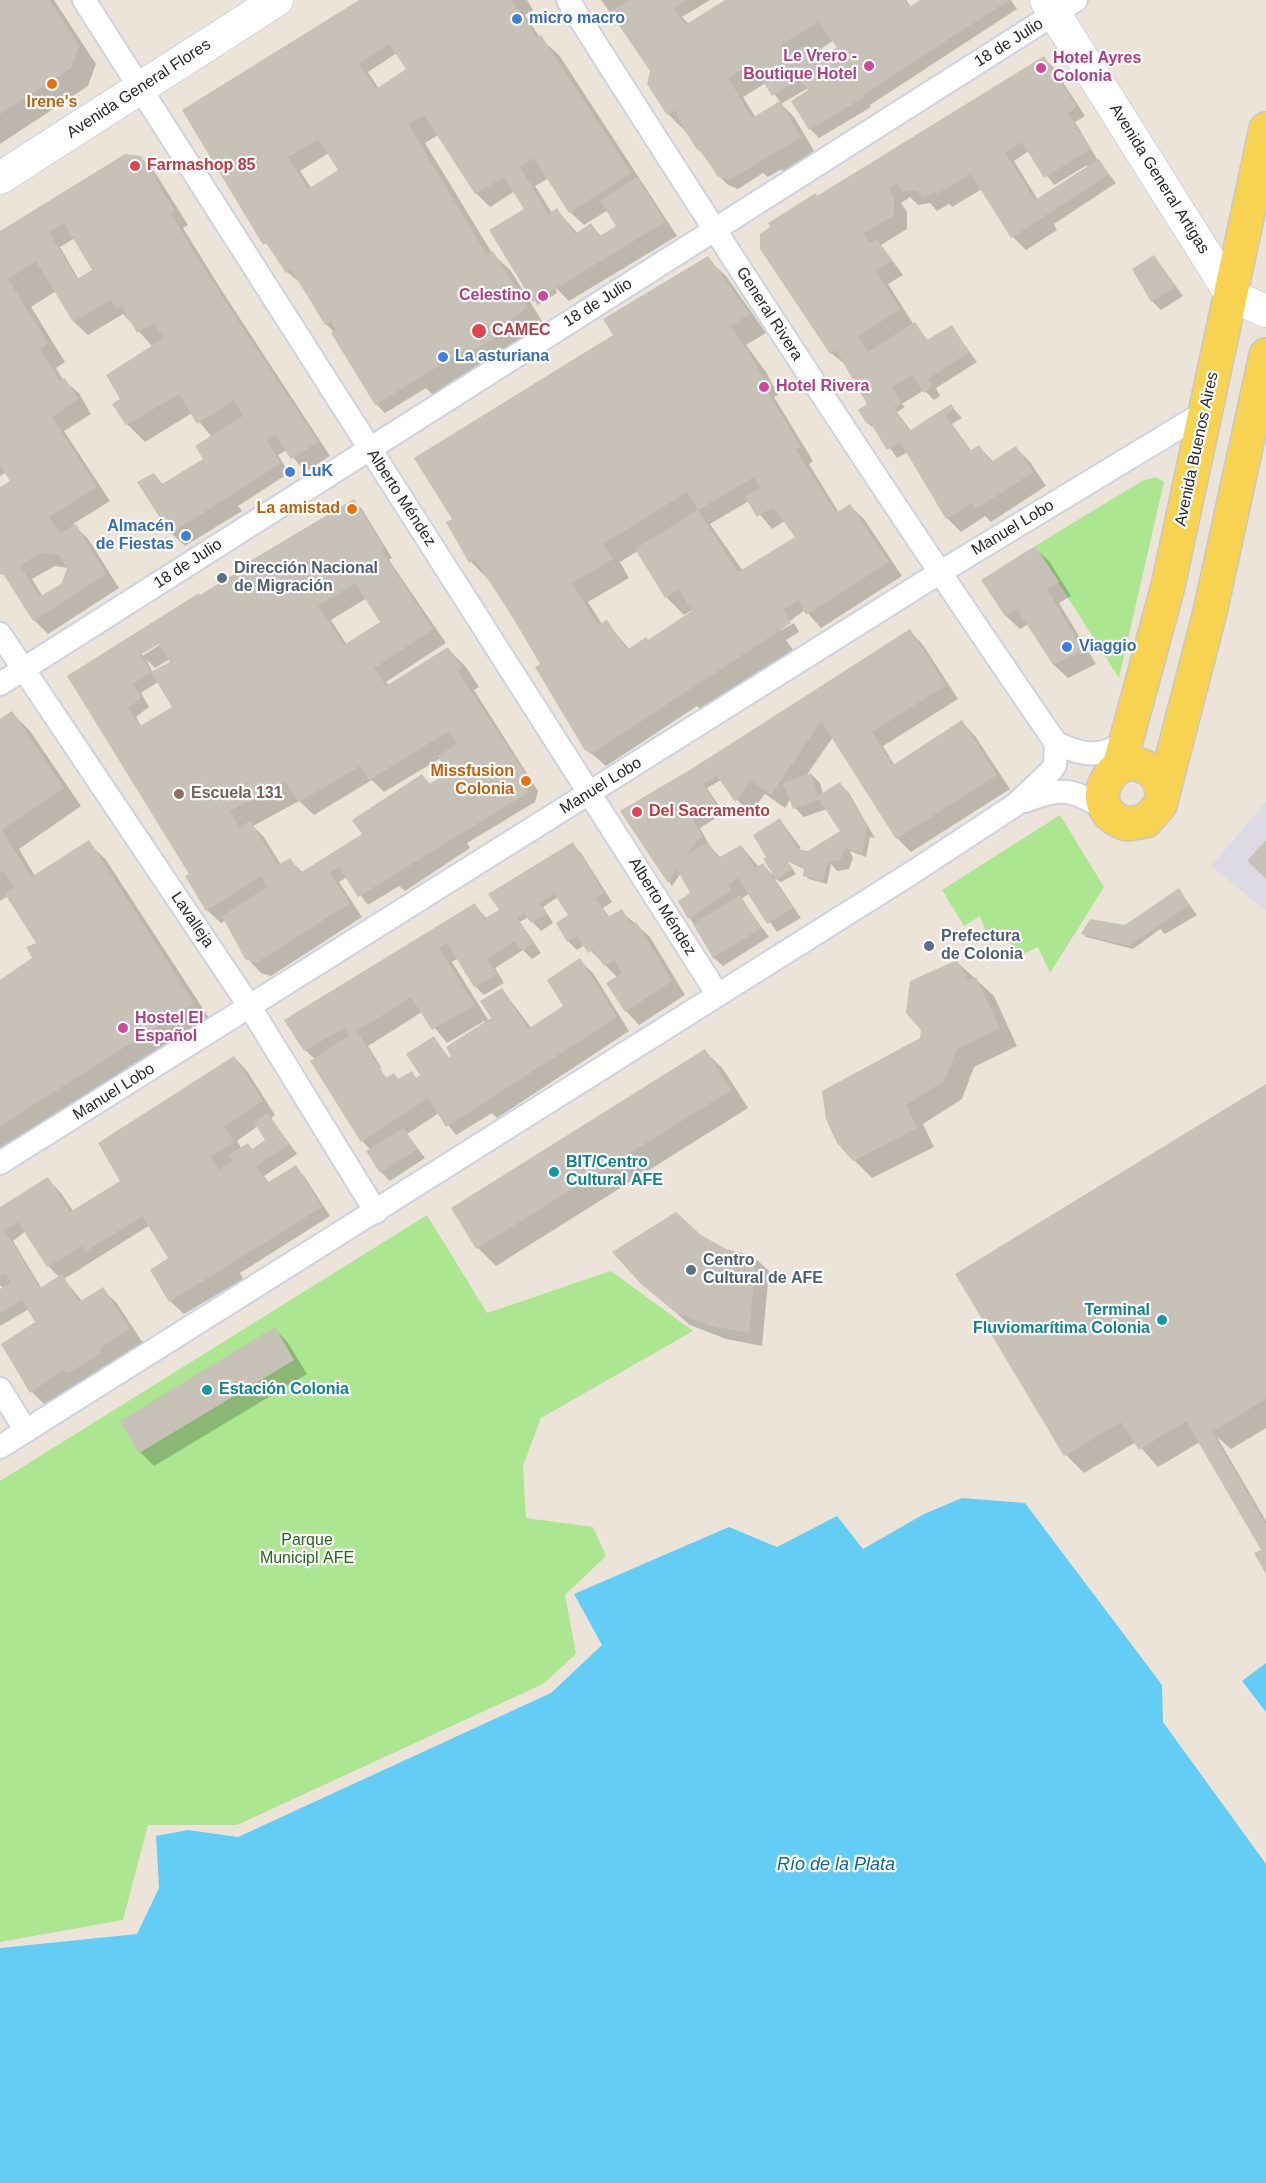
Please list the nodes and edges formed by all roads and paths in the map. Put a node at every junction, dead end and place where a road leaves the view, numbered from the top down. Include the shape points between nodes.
1 (84, 0) edge
2 (277, 0) edge
3 (568, 0) edge
4 (1059, 4) edge
5 (141, 88) junction
6 (1266, 129) edge
7 (0, 178) edge
8 (714, 230) junction
9 (1232, 296) junction
10 (1266, 311) edge
11 (1266, 355) edge
12 (1205, 412) junction
13 (370, 448) junction
14 (939, 573) junction
15 (1168, 586) junction
16 (1213, 598) junction
17 (0, 634) edge
18 (23, 670) junction
19 (0, 684) edge
20 (1056, 743) junction
21 (1124, 752) junction
22 (590, 793) junction
23 (1162, 796) junction
24 (1015, 805) junction
25 (1107, 810) junction
26 (718, 995) junction
27 (250, 1007) junction
28 (0, 1163) edge
29 (376, 1212) junction
30 (0, 1389) edge
31 (26, 1431) junction
32 (0, 1447) edge

1 - 5 street, Alberto Méndez
2 - 5 street, Avenida General Flores
3 - 8 street, General Rivera
4 - 8 street, 18 de Julio
4 - 9 street, Avenida General Artigas
5 - 7 street, Avenida General Flores
5 - 13 street, Alberto Méndez
6 - 9 main road, Avenida Buenos Aires
8 - 13 street, 18 de Julio
8 - 14 street, General Rivera
9 - 10 street
9 - 12 main road, Avenida Buenos Aires
11 - 16 main road
12 - 14 street, Manuel Lobo
12 - 15 main road, Avenida Buenos Aires
13 - 18 street, 18 de Julio
13 - 22 street, Alberto Méndez
14 - 20 street, General Rivera
14 - 22 street, Manuel Lobo
15 - 16 main road
15 - 21 main road, Avenida Buenos Aires
16 - 23 main road
17 - 18 street, Lavalleja
18 - 19 street, 18 de Julio
18 - 27 street, Lavalleja
20 - 21 street via 1076,753
20 - 24 street via 1055,765
21 - 23 main road via 1159,781
21 - 25 main road, Avenida Buenos Aires via 1103,786
22 - 26 street, Alberto Méndez
22 - 27 street, Manuel Lobo
23 - 25 main road via 1157,811 1140,823 1121,822
24 - 25 street via 1056,790 1073,793
24 - 26 street
26 - 29 street
27 - 28 street, Manuel Lobo
27 - 29 street, Lavalleja
29 - 31 street
30 - 31 street
31 - 32 street

